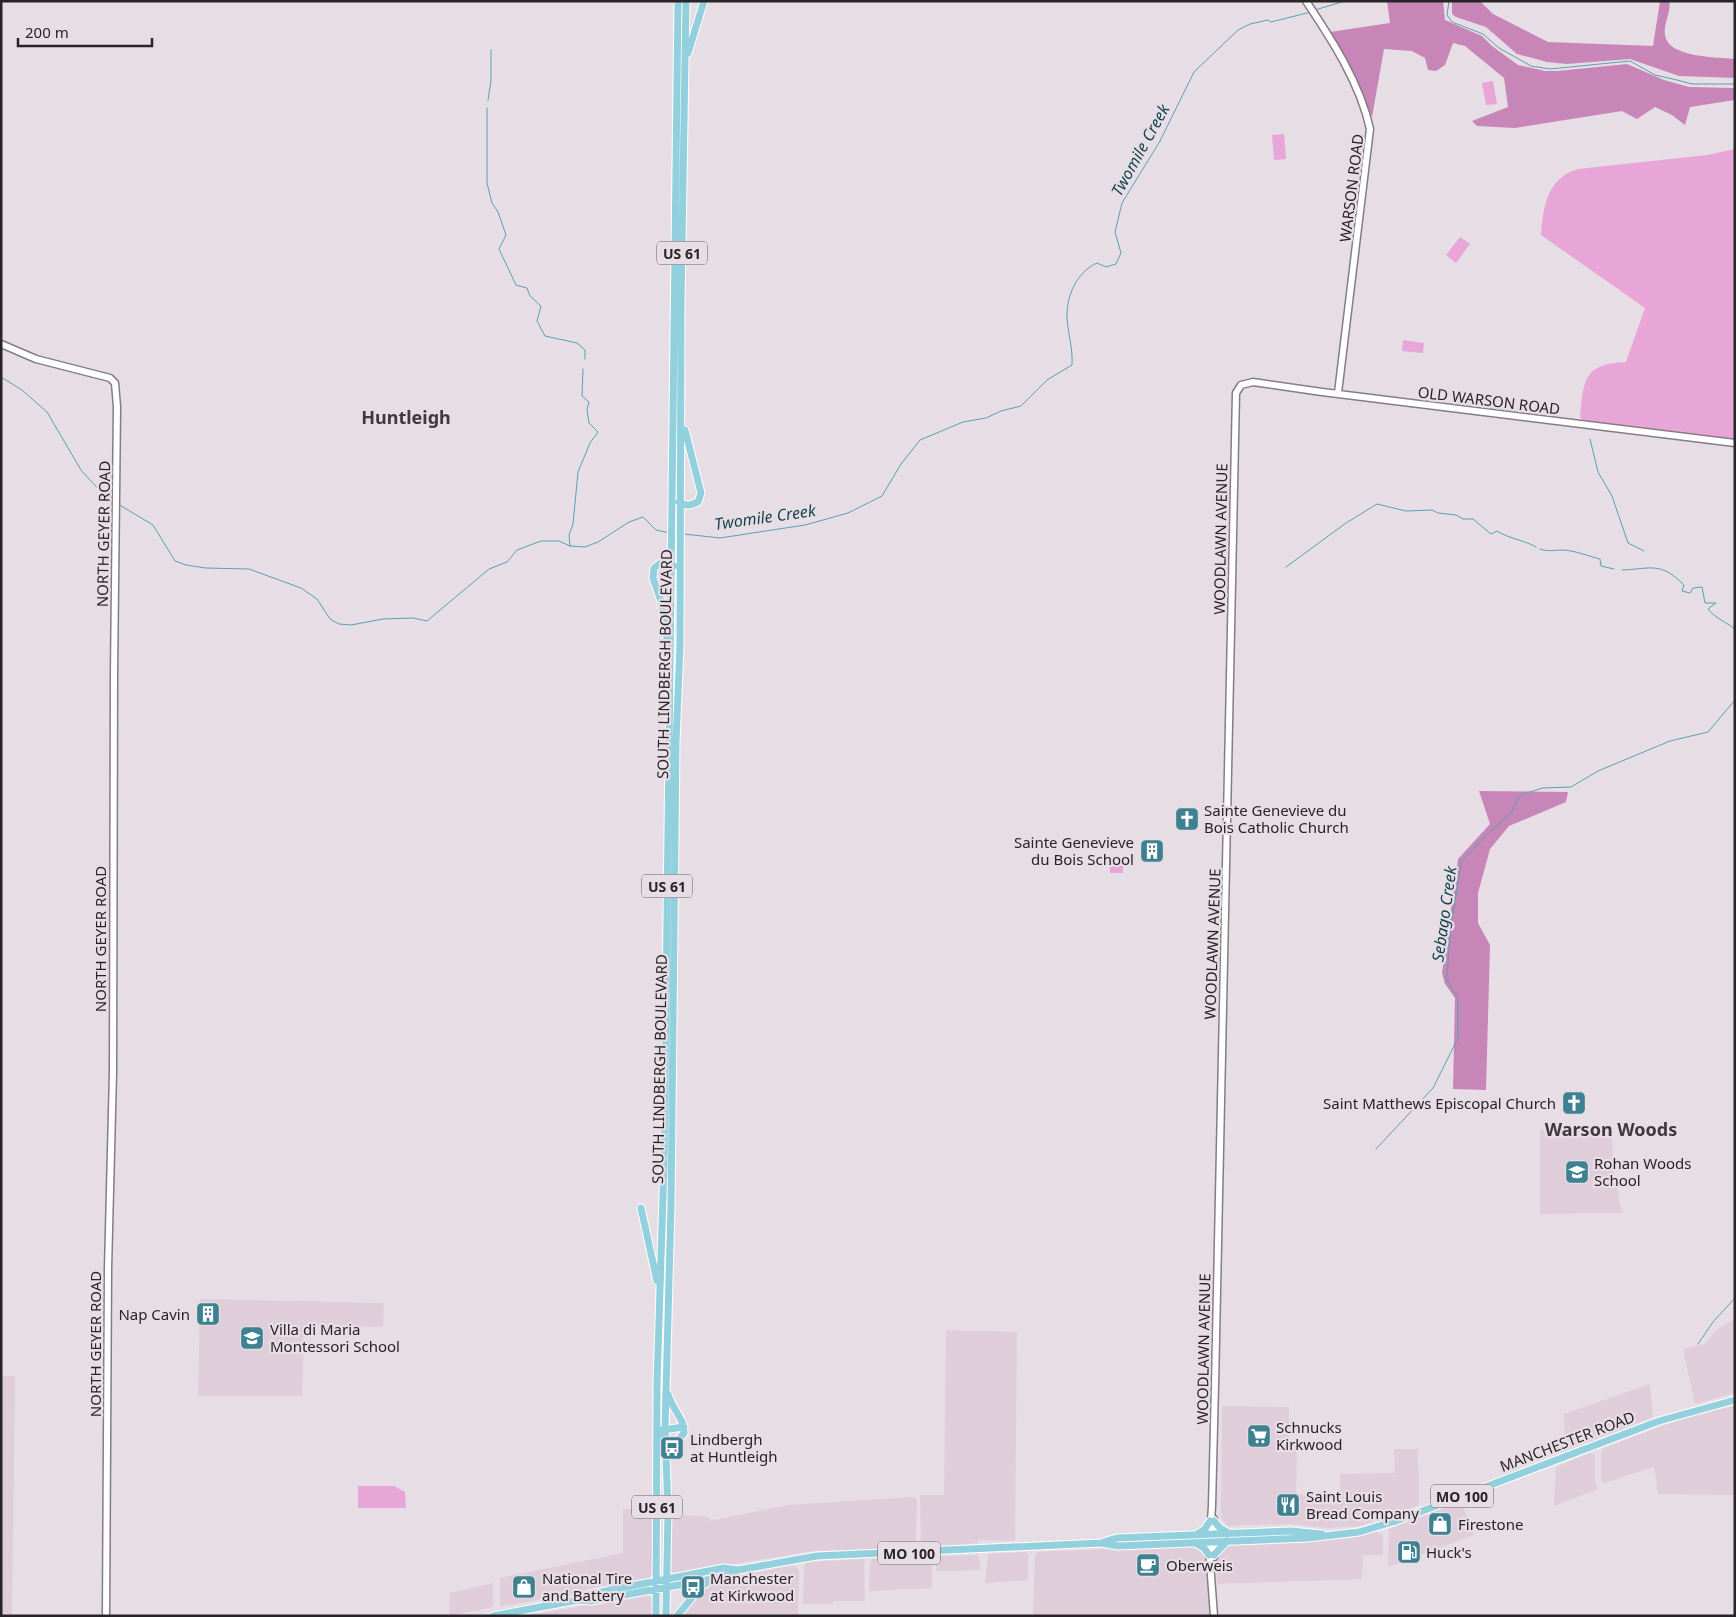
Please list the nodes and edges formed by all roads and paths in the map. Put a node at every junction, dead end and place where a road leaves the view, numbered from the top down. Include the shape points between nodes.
1 (678, 1) edge
2 (686, 1) edge
3 (704, 1) edge
4 (1307, 3) edge
5 (685, 63) junction
6 (1, 344) edge
7 (1241, 385) joint
8 (1338, 393) junction
9 (682, 418) junction
10 (1735, 443) edge
11 (673, 494) junction
12 (682, 504) junction
13 (672, 565) junction
14 (681, 575) junction
15 (671, 654) junction
16 (641, 1208) dead end
17 (660, 1299) junction
18 (666, 1384) junction
19 (1735, 1400) edge
20 (684, 1427) junction
21 (665, 1428) junction
22 (657, 1432) junction
23 (665, 1439) junction
24 (1212, 1521) junction
25 (1232, 1534) junction
26 (1325, 1535) junction
27 (1212, 1538) junction
28 (1195, 1539) junction
29 (1227, 1541) junction
30 (1211, 1555) junction
31 (738, 1570) junction
32 (712, 1579) junction
33 (667, 1583) junction
34 (656, 1585) junction
35 (106, 1616) edge
36 (493, 1616) edge
37 (656, 1616) edge
38 (666, 1616) edge
39 (677, 1616) edge
40 (1214, 1616) edge

1 - 11 main road, SOUTH LINDBERGH BOULEVARD / US 61
2 - 5 main road, SOUTH LINDBERGH BOULEVARD / US 61
3 - 5 main road
4 - 8 street, WARSON ROAD via 1326,31 1353,84 1370,129
5 - 9 main road, SOUTH LINDBERGH BOULEVARD / US 61
6 - 35 street, NORTH GEYER ROAD via 36,359 101,374 113,381 117,407
7 - 8 street, OLD WARSON ROAD via 1253,382
7 - 24 street, WOODLAWN AVENUE via 1234,406
8 - 10 street, OLD WARSON ROAD
9 - 12 main road, SOUTH LINDBERGH BOULEVARD / US 61
9 - 12 main road via 701,493 698,502 687,506
11 - 12 main road
11 - 13 main road, SOUTH LINDBERGH BOULEVARD / US 61
12 - 14 main road, SOUTH LINDBERGH BOULEVARD / US 61
13 - 14 main road
13 - 15 main road, SOUTH LINDBERGH BOULEVARD / US 61
13 - 15 main road via 659,563 653,574
14 - 18 main road, SOUTH LINDBERGH BOULEVARD / US 61
15 - 17 main road, SOUTH LINDBERGH BOULEVARD / US 61
16 - 17 main road
17 - 22 main road, SOUTH LINDBERGH BOULEVARD / US 61
18 - 20 main road via 672,1408
18 - 21 main road, US 61
19 - 26 main road, MANCHESTER ROAD / MO 100 via 1659,1421 1385,1524 1359,1532
20 - 21 main road
20 - 23 main road via 684,1433 678,1440
21 - 22 main road
21 - 23 main road, US 61
22 - 23 main road
22 - 34 main road, US 61
23 - 33 main road, US 61
24 - 25 main road
24 - 27 street, WOODLAWN AVENUE
24 - 28 main road
25 - 26 main road, MANCHESTER ROAD / MO 100 via 1299,1531
25 - 27 main road, MANCHESTER ROAD / MO 100
26 - 29 main road, MANCHESTER ROAD / MO 100
27 - 28 main road, MANCHESTER ROAD / MO 100
27 - 29 main road, MANCHESTER ROAD / MO 100
27 - 30 street, WOODLAWN AVENUE
28 - 30 main road
28 - 31 main road, MANCHESTER ROAD / MO 100 via 1118,1546 1100,1543 817,1556
29 - 30 main road
30 - 40 street, WOODLAWN AVENUE
31 - 32 main road, MANCHESTER ROAD / MO 100
31 - 33 main road, MANCHESTER ROAD / MO 100 via 724,1568
32 - 33 main road, MANCHESTER ROAD / MO 100
32 - 39 main road via 700,1588
33 - 34 main road, MANCHESTER ROAD / MO 100
33 - 38 main road, US 61
34 - 36 main road, MANCHESTER ROAD / MO 100 via 591,1602 578,1600
34 - 37 main road, US 61

